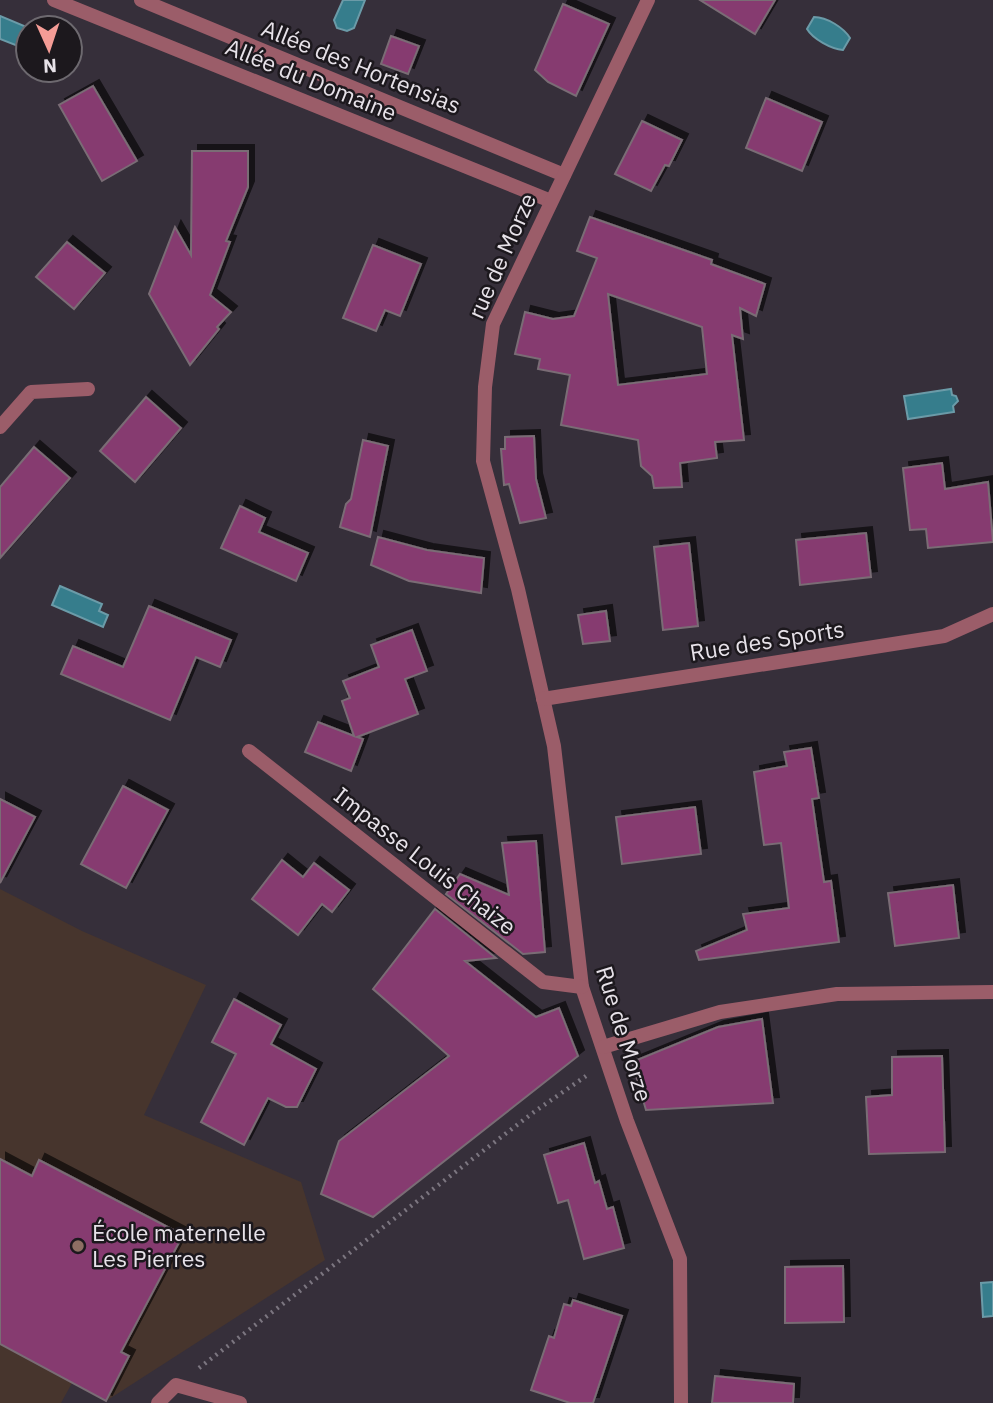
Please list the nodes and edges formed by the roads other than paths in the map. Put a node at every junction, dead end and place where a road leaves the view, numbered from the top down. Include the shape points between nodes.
1 (54, 0) edge
2 (141, 0) edge
3 (648, 0) edge
4 (564, 175) junction
5 (551, 201) junction
6 (88, 390) dead end
7 (0, 427) edge
8 (518, 589) joint
9 (993, 614) edge
10 (543, 699) junction
11 (249, 751) dead end
12 (582, 987) junction
13 (993, 992) edge
14 (603, 1047) junction
15 (158, 1403) edge
16 (240, 1403) edge
17 (681, 1403) edge

1 - 5 street, Allée du Domaine
2 - 4 street, Allée des Hortensias
3 - 4 street, rue de Morze
4 - 5 street, rue de Morze
5 - 8 street, rue de Morze via 494,324 485,387 483,461
6 - 7 street via 31,393
8 - 10 street, Rue de Morze
9 - 10 street, Rue des Sports via 944,636
10 - 12 street, Rue de Morze via 555,755
11 - 12 street, Impasse Louis Chaize via 543,982
12 - 14 street, Rue de Morze
13 - 14 street via 837,994 720,1012
14 - 17 street, Rue de Morze via 680,1259
15 - 16 street via 176,1385

